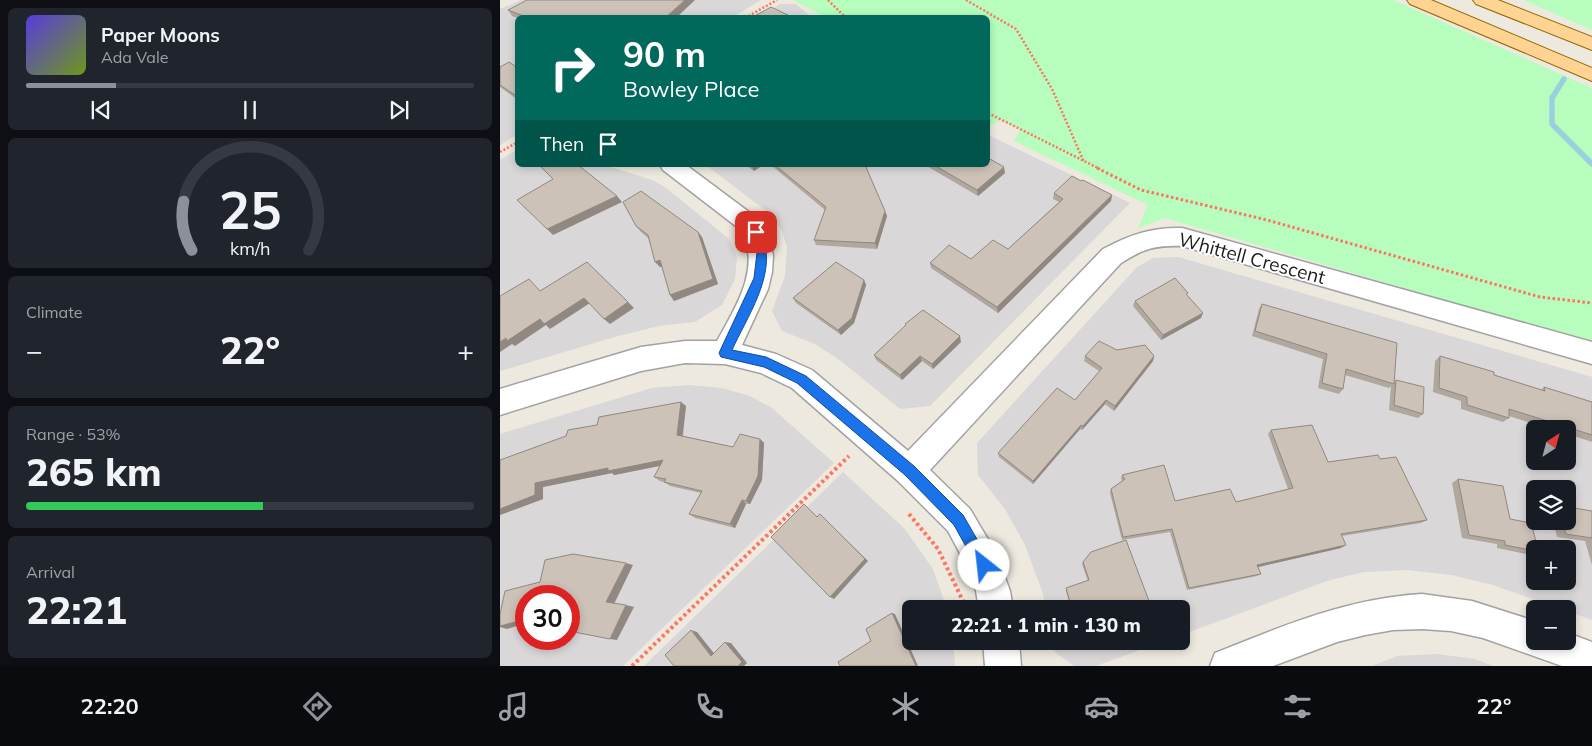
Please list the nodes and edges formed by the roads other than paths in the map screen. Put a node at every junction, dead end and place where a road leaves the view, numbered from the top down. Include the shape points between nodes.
1 (1416, 0) edge
2 (1482, 0) edge
3 (1592, 44) edge
4 (1592, 75) edge
5 (674, 167) edge
6 (725, 353) junction
7 (1592, 353) edge
8 (500, 402) edge
9 (909, 471) junction
10 (994, 600) edge
11 (1526, 635) edge
12 (1002, 650) edge
13 (1566, 650) edge
14 (1592, 660) edge
15 (1003, 666) edge
16 (1228, 666) edge

1 - 4 main road
2 - 3 main road
5 - 6 street via 749,224 756,232 762,253 757,285
6 - 8 street via 685,352 641,359
6 - 9 street via 766,362 802,380
7 - 9 street, Whittell Crescent via 1182,237 1160,235 1139,240 1112,256
9 - 10 street via 958,520 984,565
11 - 16 street via 1452,614 1423,611 1375,615 1337,624
12 - 15 street
13 - 14 street

